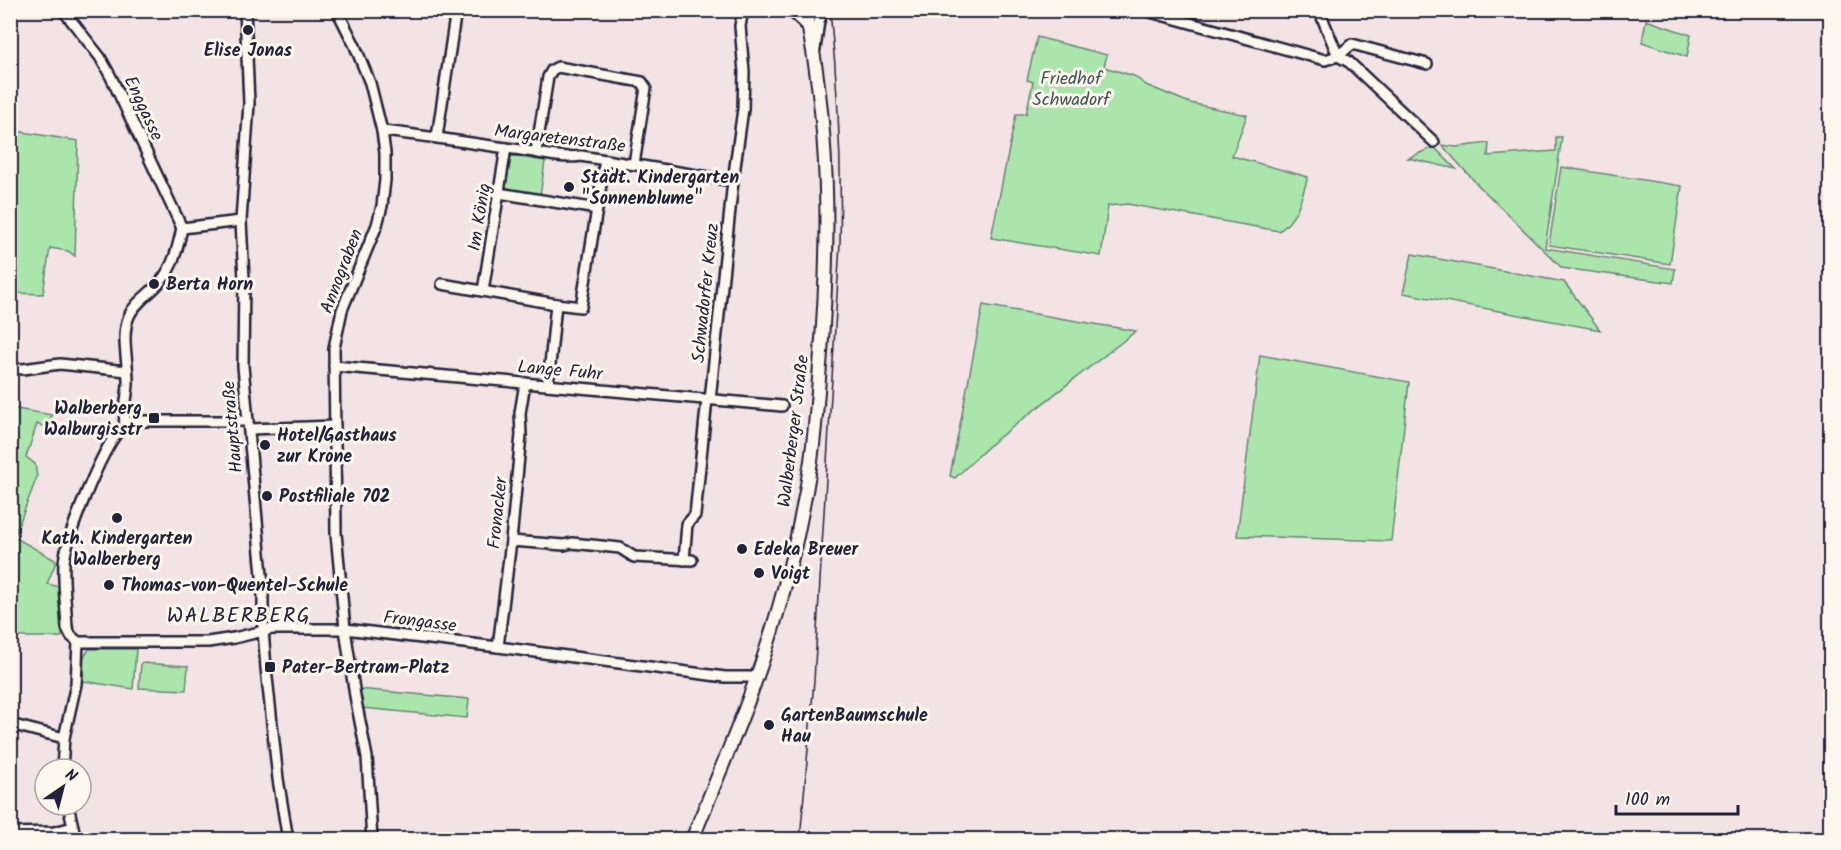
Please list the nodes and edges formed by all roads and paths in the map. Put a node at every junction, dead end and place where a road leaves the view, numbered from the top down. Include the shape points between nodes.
1 (63, 10) edge
2 (245, 10) edge
3 (337, 10) edge
4 (456, 10) edge
5 (743, 10) edge
6 (790, 10) edge
7 (805, 10) edge
8 (824, 10) edge
9 (1143, 10) edge
10 (1319, 10) edge
11 (814, 24) junction
12 (1338, 56) junction
13 (1427, 64) dead end
14 (382, 131) junction
15 (437, 137) junction
16 (1434, 142) dead end
17 (506, 148) junction
18 (536, 152) junction
19 (606, 160) junction
20 (634, 164) junction
21 (733, 181) junction
22 (499, 193) junction
23 (597, 209) junction
24 (241, 221) junction
25 (182, 228) junction
26 (442, 284) dead end
27 (483, 291) junction
28 (556, 304) junction
29 (334, 366) junction
30 (10, 368) edge
31 (127, 371) junction
32 (525, 383) junction
33 (548, 385) junction
34 (709, 400) junction
35 (782, 406) dead end
36 (248, 425) junction
37 (125, 426) junction
38 (335, 426) junction
39 (511, 541) junction
40 (345, 629) junction
41 (263, 630) junction
42 (78, 642) junction
43 (498, 647) junction
44 (757, 677) junction
45 (10, 724) edge
46 (64, 738) junction
47 (63, 757) edge
48 (71, 817) edge
49 (74, 827) junction
50 (10, 832) edge
51 (76, 840) edge
52 (288, 840) edge
53 (372, 840) edge
54 (692, 840) edge

1 - 25 street, Enggasse via 111,77
2 - 24 street, Hauptstraße via 249,103
3 - 14 street, Annograben via 370,83
4 - 15 street
5 - 21 street, Schwadorfer Kreuz via 743,109
6 - 11 street
7 - 11 main road, Walberberger Straße
8 - 11 street
9 - 12 street via 1324,60
10 - 12 street
11 - 44 main road, Walberberger Straße via 827,203 825,301 816,410 799,527
12 - 13 street via 1352,44
12 - 16 street
14 - 15 street, Margaretenstraße
14 - 29 street, Annograben via 382,206 338,321
15 - 17 street, Margaretenstraße
17 - 18 street, Margaretenstraße
17 - 22 street, Im König
18 - 19 street, Margaretenstraße
18 - 20 street via 548,77 558,67 642,82 646,88
19 - 20 street, Margaretenstraße
19 - 23 street
20 - 21 street, Margaretenstraße
21 - 34 street, Schwadorfer Kreuz
22 - 23 street
22 - 27 street, Im König
23 - 28 street via 581,307
24 - 25 street
24 - 36 street, Hauptstraße
25 - 31 street via 167,273 129,316 125,330
26 - 27 street
27 - 28 street
28 - 33 street
29 - 32 street, Lange Fuhr
29 - 38 street, Annograben
30 - 31 street via 60,364
31 - 37 street
32 - 33 street, Lange Fuhr
32 - 39 street, Fronacker
33 - 34 street, Lange Fuhr
34 - 35 street, Lange Fuhr
34 - 39 street, Schwadorfer Kreuz via 695,514 687,524 688,560 634,557 620,548
36 - 37 street via 133,421
36 - 38 street
36 - 41 street, Hauptstraße via 263,586
37 - 42 street via 89,488 64,561 67,628
38 - 40 street, Annograben via 336,533
39 - 43 street, Fronacker
40 - 41 street, Frongasse
40 - 43 street, Frongasse
40 - 53 street, Annograben via 367,757
41 - 42 street, Frongasse via 208,642
41 - 52 street, Hauptstraße
42 - 46 street via 76,684
43 - 44 street, Frongasse via 725,677
44 - 54 main road, Walberberger Straße
45 - 46 street
46 - 47 street
48 - 49 street
49 - 50 street via 54,832
49 - 51 street

